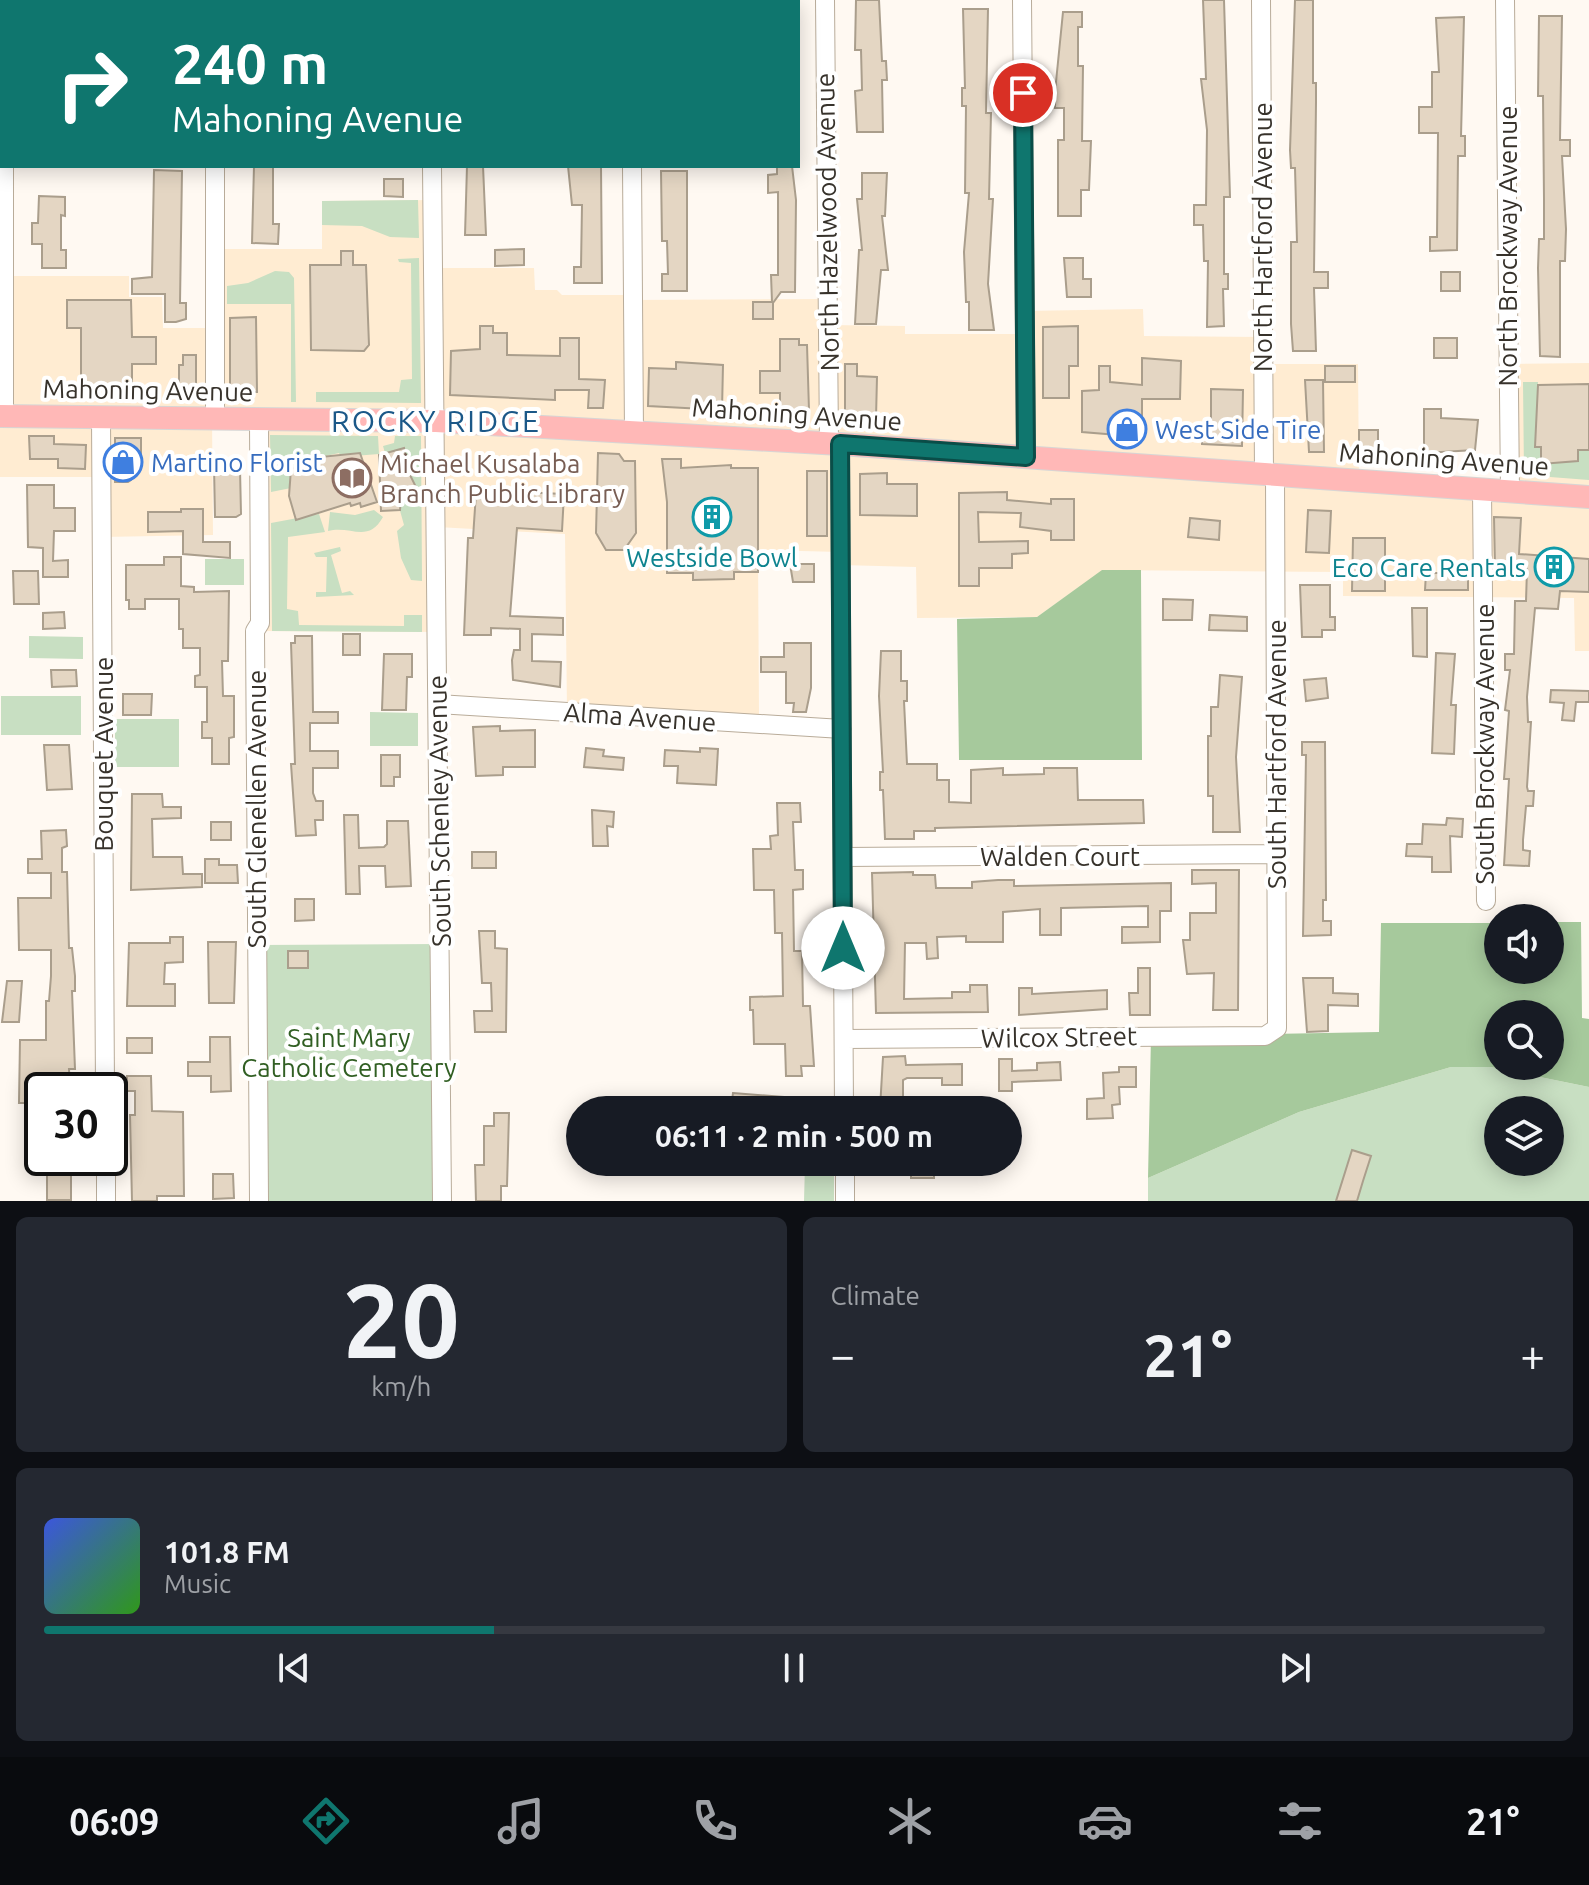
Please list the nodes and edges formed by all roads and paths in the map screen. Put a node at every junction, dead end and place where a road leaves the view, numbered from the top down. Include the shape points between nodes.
1 (825, 0) edge
2 (1022, 0) edge
3 (1261, 0) edge
4 (1505, 0) edge
5 (4, 168) edge
6 (215, 168) edge
7 (432, 168) edge
8 (632, 168) edge
9 (2, 416) edge
10 (101, 417) junction
11 (215, 418) junction
12 (259, 419) junction
13 (436, 421) junction
14 (634, 432) junction
15 (835, 444) junction
16 (1026, 457) junction
17 (1270, 475) junction
18 (1482, 490) junction
19 (1510, 492) junction
20 (1589, 497) edge
21 (438, 704) junction
22 (842, 729) junction
23 (1276, 854) junction
24 (843, 857) junction
25 (1486, 901) dead end
26 (1273, 1032) joint
27 (844, 1039) junction
28 (105, 1072) edge
29 (844, 1096) edge
30 (106, 1176) edge
31 (845, 1176) edge
32 (106, 1201) edge
33 (259, 1201) edge
34 (442, 1201) edge
35 (845, 1201) edge

1 - 15 street, North Hazelwood Avenue
2 - 16 street
3 - 17 street, North Hartford Avenue
4 - 19 street, North Brockway Avenue
5 - 9 street
6 - 11 street
7 - 13 street, South Schenley Avenue
8 - 14 street
9 - 10 main road, Mahoning Avenue
10 - 11 main road, Mahoning Avenue
10 - 28 street, Bouquet Avenue
11 - 12 main road, Mahoning Avenue
12 - 13 main road, Mahoning Avenue
12 - 33 street, South Glenellen Avenue
13 - 14 main road, Mahoning Avenue
13 - 21 street, South Schenley Avenue
14 - 15 main road, Mahoning Avenue
15 - 16 main road, Mahoning Avenue
15 - 22 street, North Hazelwood Avenue
16 - 17 main road, Mahoning Avenue
17 - 18 main road, Mahoning Avenue
17 - 23 street, South Hartford Avenue
18 - 19 main road, Mahoning Avenue
18 - 25 street, South Brockway Avenue
19 - 20 main road, Mahoning Avenue
21 - 22 street, Alma Avenue
21 - 34 street, South Schenley Avenue
22 - 24 street, North Hazelwood Avenue
23 - 24 street, Walden Court
23 - 26 street, South Hartford Avenue
24 - 27 street, North Hazelwood Avenue
26 - 27 street, Wilcox Street
27 - 29 street, North Hazelwood Avenue
30 - 32 street
31 - 35 street

